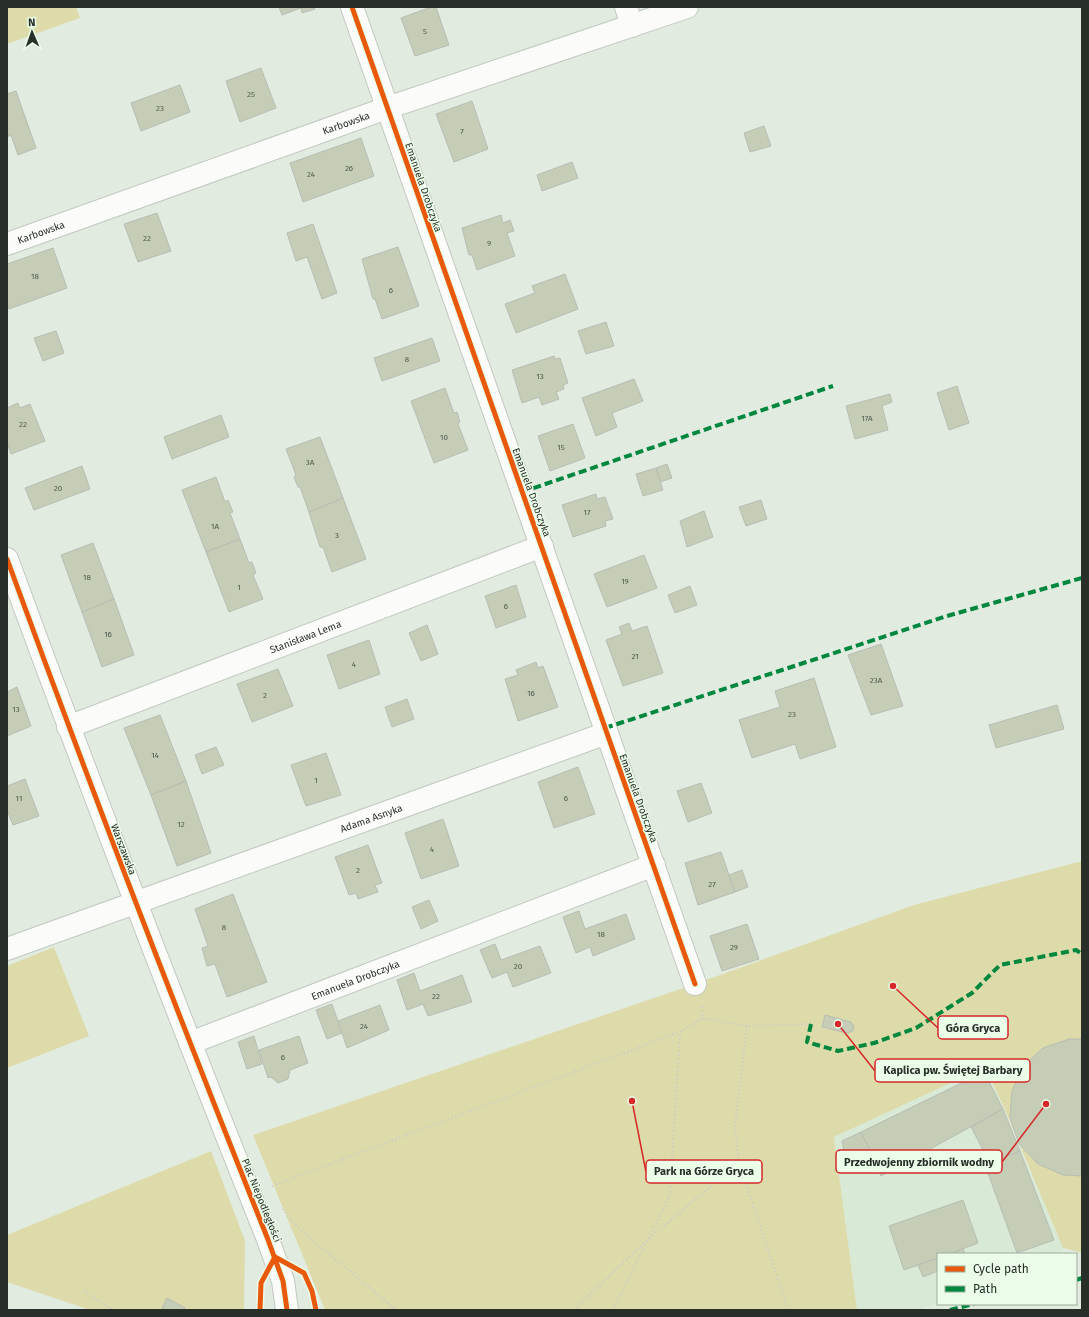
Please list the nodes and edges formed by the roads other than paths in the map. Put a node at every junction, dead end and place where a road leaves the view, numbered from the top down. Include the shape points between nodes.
1 (352, 7) edge
2 (687, 7) edge
3 (629, 16) edge
4 (387, 108) junction
5 (7, 244) edge
6 (542, 546) junction
7 (7, 559) edge
8 (68, 727) junction
9 (607, 733) junction
10 (654, 865) junction
11 (136, 903) junction
12 (7, 949) edge
13 (695, 984) dead end
14 (190, 1043) junction
15 (230, 1143) joint
16 (287, 1310) edge

1 - 4 street, Emanuela Drobczyka
2 - 3 street, Karbowska
3 - 4 street, Karbowska
4 - 5 street, Karbowska
4 - 6 street, Emanuela Drobczyka
6 - 8 street, Stanisława Lema
6 - 9 street, Emanuela Drobczyka
7 - 8 street, Warszawska
8 - 11 street, Warszawska
9 - 10 street, Emanuela Drobczyka
9 - 11 street, Adama Asnyka
10 - 13 street, Emanuela Drobczyka
10 - 14 street, Emanuela Drobczyka
11 - 12 street, Adama Asnyka
11 - 14 street, Warszawska
14 - 15 street, Warszawska
15 - 16 street, Plac Niepodległości via 283,1281

